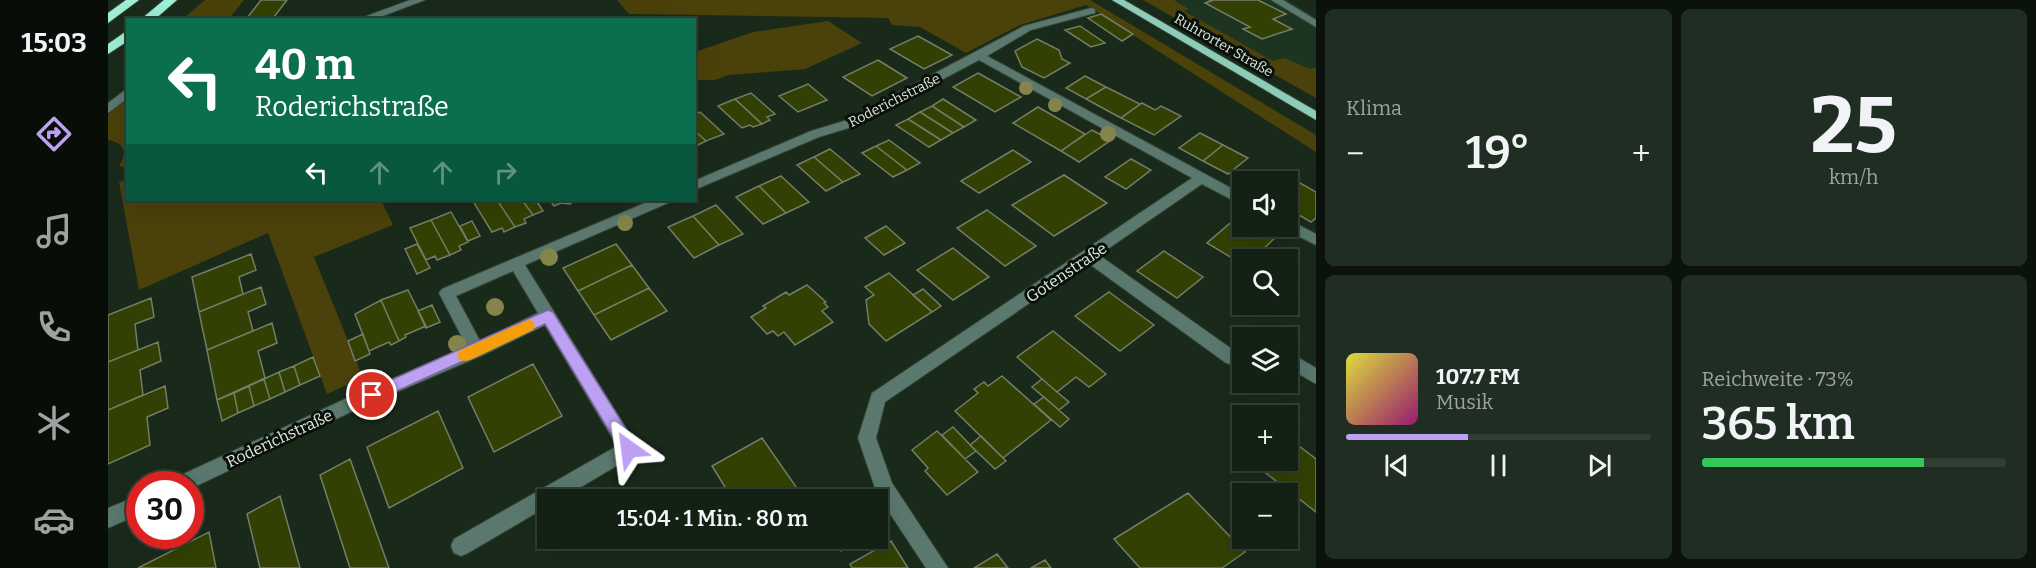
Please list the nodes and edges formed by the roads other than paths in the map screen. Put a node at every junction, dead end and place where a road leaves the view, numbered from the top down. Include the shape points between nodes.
1 (133, 0) edge
2 (171, 0) edge
3 (420, 0) edge
4 (1117, 0) edge
5 (1276, 0) edge
6 (1091, 11) dead end
7 (148, 18) edge
8 (367, 18) edge
9 (108, 19) edge
10 (1316, 24) edge
11 (126, 36) edge
12 (108, 50) edge
13 (979, 57) junction
14 (126, 93) edge
15 (108, 109) edge
16 (1316, 116) edge
17 (1202, 178) junction
18 (696, 185) edge
19 (1232, 194) edge
20 (661, 201) edge
21 (1298, 230) edge
22 (1316, 240) edge
23 (1089, 256) junction
24 (516, 263) junction
25 (548, 316) junction
26 (477, 350) junction
27 (1232, 358) edge
28 (1298, 365) edge
29 (1316, 377) edge
30 (204, 474) edge
31 (126, 510) edge
32 (108, 518) edge
33 (461, 546) dead end
34 (938, 568) edge

1 - 9 highway
2 - 7 highway
3 - 8 street
4 - 16 main road, Ruhrorter Straße
5 - 10 street
6 - 13 street, Roderichstraße via 1028,28
11 - 12 highway
13 - 17 street
13 - 18 street, Roderichstraße via 848,124 815,134
14 - 15 street
17 - 19 street
17 - 23 street, Gotenstraße
20 - 24 street
21 - 22 street
23 - 27 street
23 - 34 street, Gotenstraße via 878,398 867,438 884,488
24 - 25 street
24 - 26 street via 447,293
25 - 26 street, Roderichstraße
25 - 33 street via 629,449
26 - 30 street, Roderichstraße
28 - 29 street
31 - 32 street

